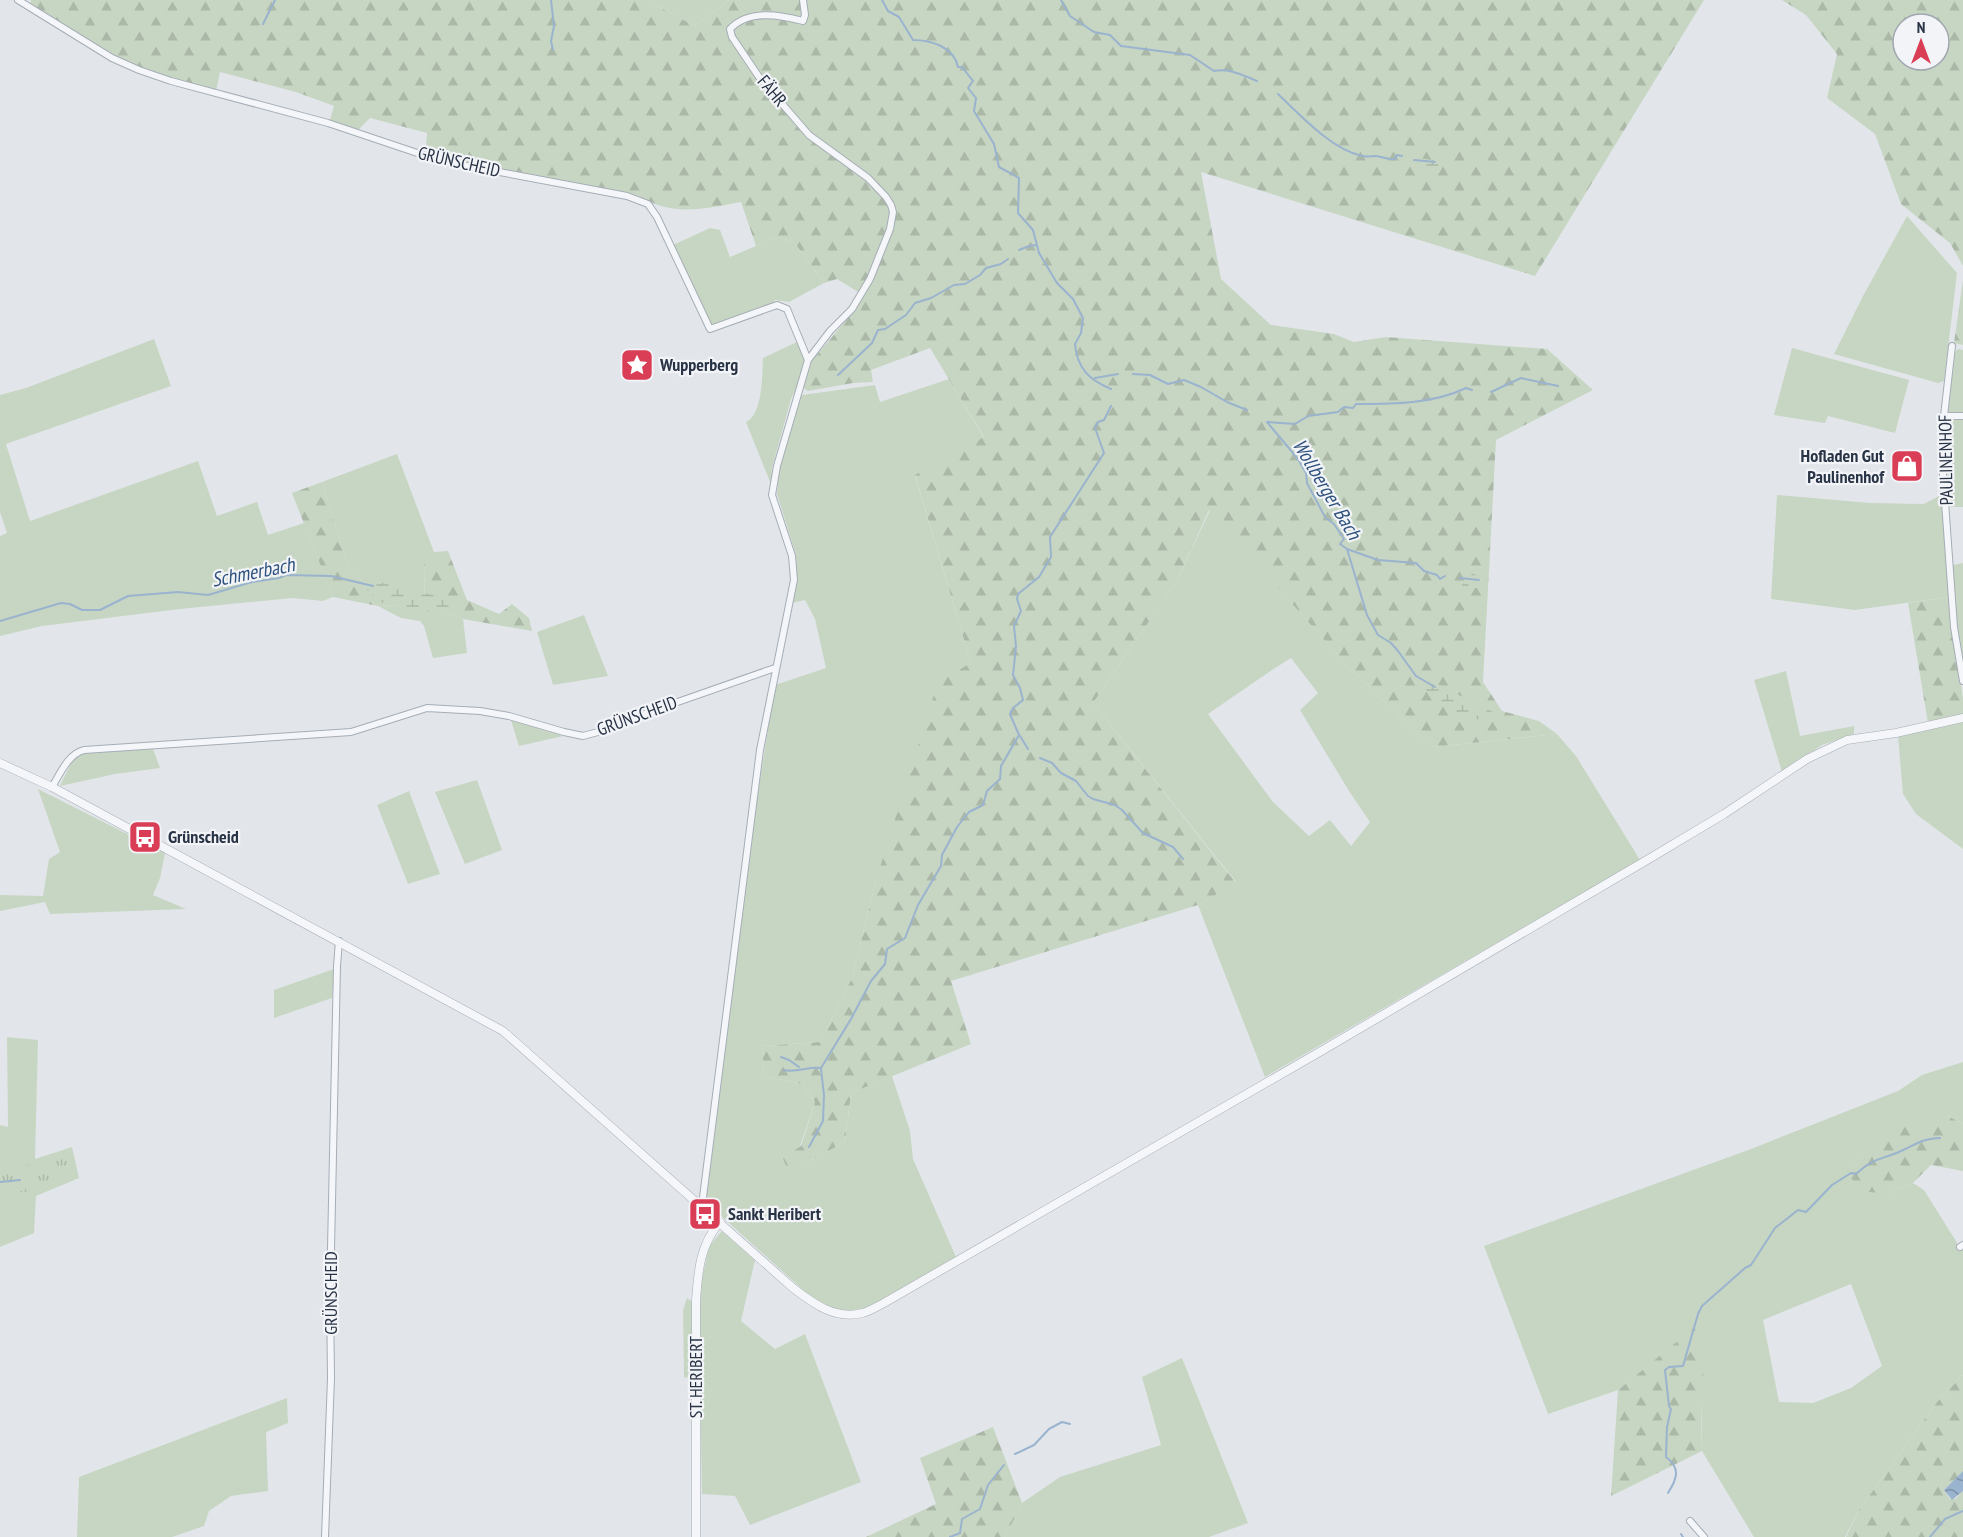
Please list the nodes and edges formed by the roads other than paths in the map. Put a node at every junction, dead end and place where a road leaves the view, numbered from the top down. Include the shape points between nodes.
1 (18, 0) edge
2 (803, 0) edge
3 (1952, 346) dead end
4 (808, 360) junction
5 (1944, 416) junction
6 (1963, 416) edge
7 (775, 668) junction
8 (1963, 681) edge
9 (1963, 718) edge
10 (0, 763) edge
11 (52, 787) junction
12 (339, 941) junction
13 (702, 1205) junction
14 (720, 1222) junction
15 (1690, 1521) dead end
16 (325, 1537) edge
17 (696, 1537) edge
18 (1704, 1537) edge

1 - 4 street, GRÜNSCHEID via 112,57 171,81 328,123 441,160 627,196 648,204 710,329 777,304 787,309
2 - 4 street, FÄHR via 803,21 765,15 735,24 730,29 732,37 759,77 809,135 868,178 886,197 893,212 870,279 852,309
3 - 5 street, PAULINENHOF
4 - 7 street via 772,495 792,556 794,580
5 - 6 street
5 - 8 street, PAULINENHOF via 1943,474 1954,627
7 - 11 street, GRÜNSCHEID via 583,735 509,716 427,708 351,732 84,750 72,756
7 - 13 street via 744,867
9 - 14 street via 1847,740 1806,759 1724,814 1323,1050 863,1313 827,1311 811,1302
10 - 11 street
11 - 12 street
12 - 13 street via 503,1031
12 - 16 street, GRÜNSCHEID
13 - 14 street
14 - 17 street, ST. HERIBERT via 705,1244 696,1300
15 - 18 street

